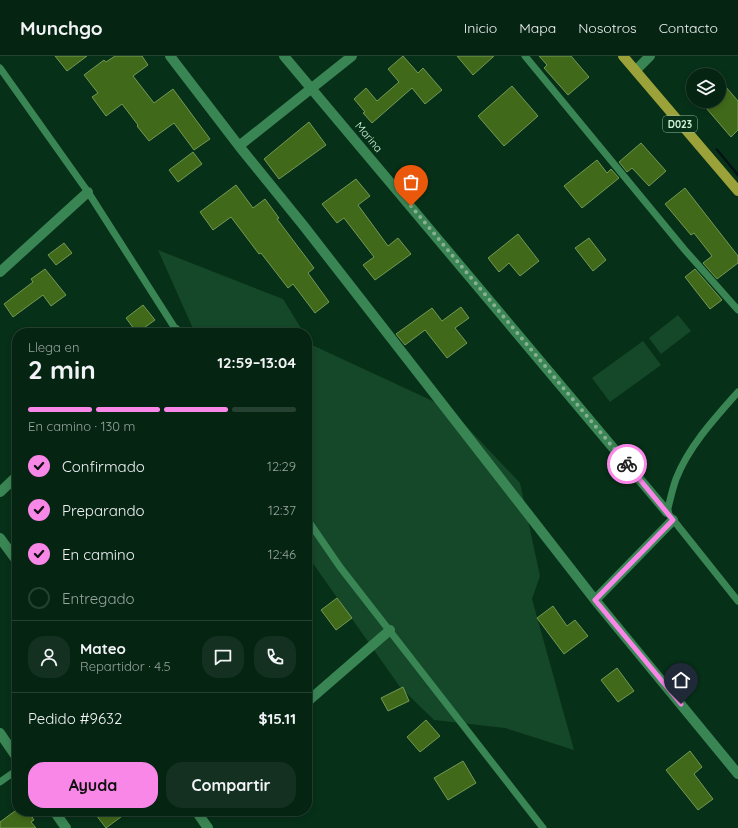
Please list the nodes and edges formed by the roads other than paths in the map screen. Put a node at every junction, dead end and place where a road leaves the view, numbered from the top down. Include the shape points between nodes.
1 (170, 56) edge
2 (284, 56) edge
3 (352, 56) edge
4 (525, 56) edge
5 (623, 56) edge
6 (650, 56) edge
7 (0, 68) edge
8 (636, 70) junction
9 (311, 88) junction
10 (239, 146) junction
11 (88, 192) junction
12 (738, 192) edge
13 (0, 272) edge
14 (738, 310) edge
15 (173, 328) edge
16 (738, 392) edge
17 (12, 481) edge
18 (0, 492) edge
19 (670, 516) junction
20 (312, 526) edge
21 (0, 538) edge
22 (12, 554) edge
23 (595, 600) junction
24 (738, 601) edge
25 (390, 630) junction
26 (312, 698) edge
27 (0, 733) edge
28 (12, 751) edge
29 (12, 774) edge
30 (738, 774) edge
31 (0, 782) edge
32 (58, 816) edge
33 (200, 816) edge
34 (66, 828) edge
35 (208, 828) edge
36 (543, 828) edge

1 - 10 street
2 - 9 street, Marina
3 - 9 street
4 - 14 lane via 684,249
5 - 8 main road, D023
6 - 8 street
7 - 11 lane
8 - 12 main road, D023
9 - 10 street
9 - 19 street, Marina
10 - 23 street
11 - 13 street
11 - 15 lane
16 - 19 lane via 688,456 676,479
17 - 18 street
19 - 23 street
19 - 24 lane
20 - 25 lane via 340,567
21 - 22 street
23 - 30 street
25 - 26 street
25 - 36 lane
27 - 28 street
29 - 31 lane
32 - 34 street
33 - 35 street

